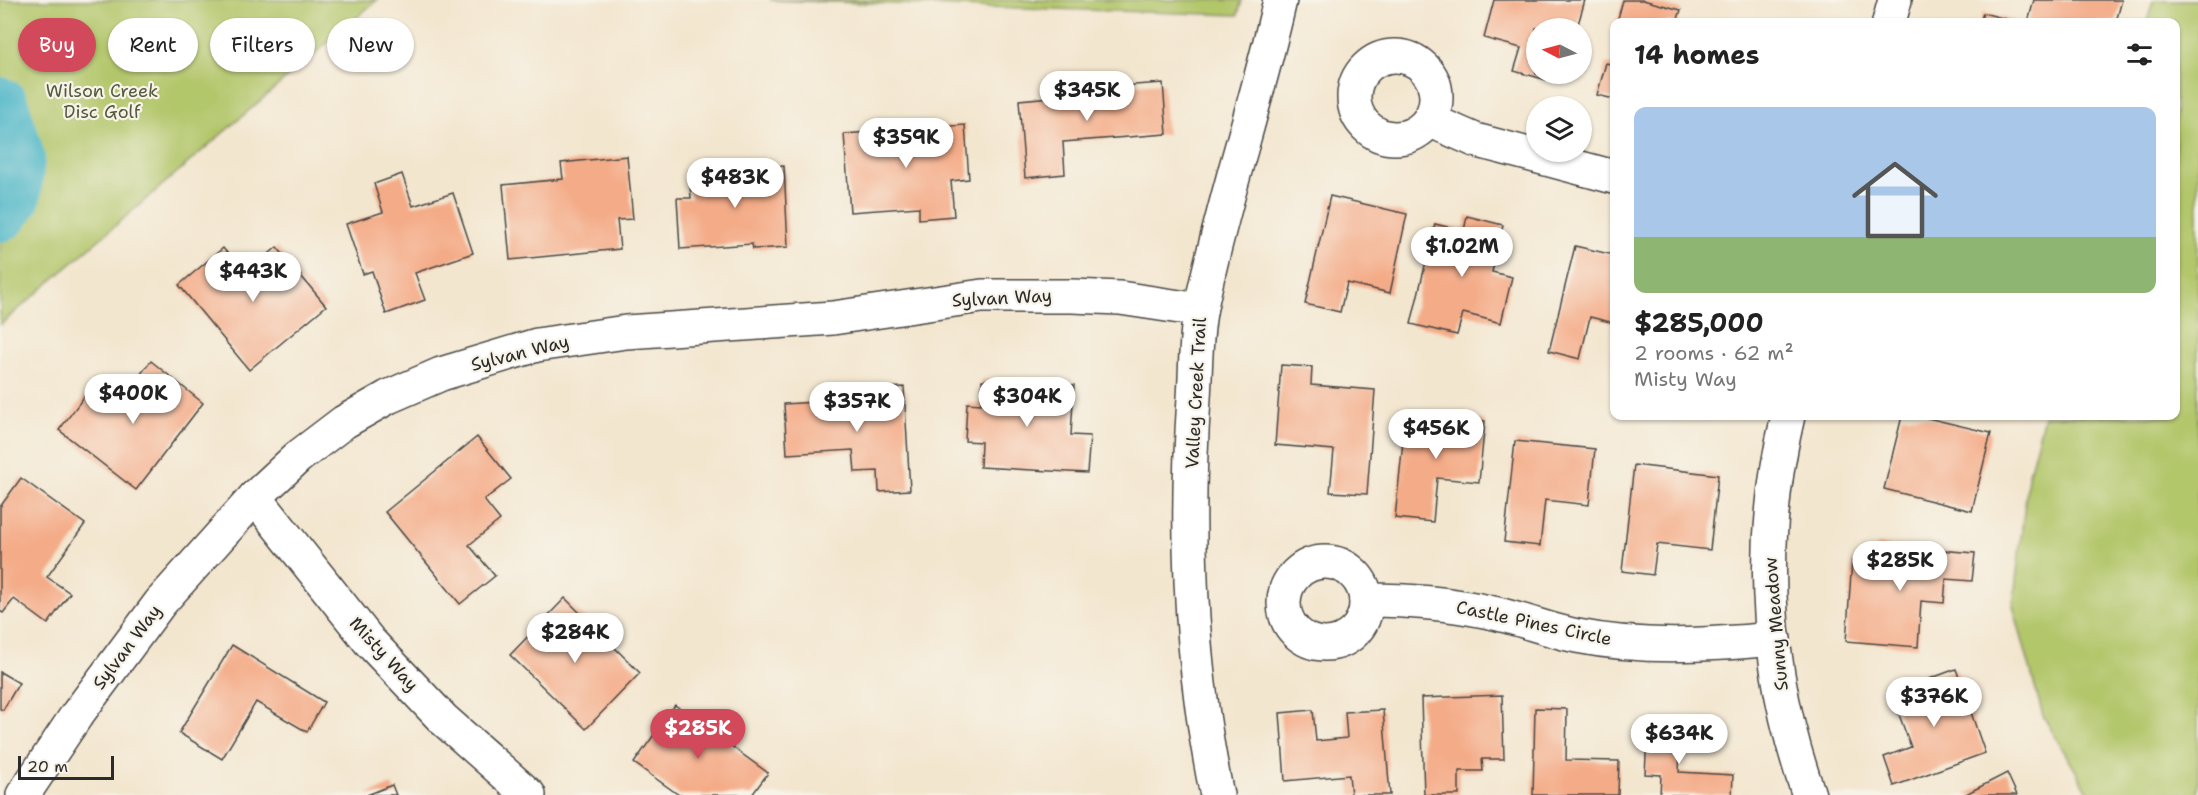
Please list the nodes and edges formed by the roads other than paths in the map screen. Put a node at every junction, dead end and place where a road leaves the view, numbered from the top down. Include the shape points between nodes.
1 (1281, 0) edge
2 (1895, 0) edge
3 (1890, 18) edge
4 (1429, 120) dead end
5 (1610, 176) edge
6 (1200, 310) junction
7 (1787, 420) edge
8 (255, 497) junction
9 (1366, 600) dead end
10 (1774, 639) junction
11 (22, 795) edge
12 (529, 795) edge
13 (1217, 795) edge
14 (1809, 795) edge

1 - 6 street, Valley Creek Trail
2 - 3 street
4 - 5 street via 1475,140
6 - 8 street, Sylvan Way via 1120,298 982,296 833,318 626,332 537,345 441,374 388,397 344,422
6 - 13 street, Valley Creek Trail via 1191,439 1191,546 1196,656
7 - 10 street, Sunny Meadow via 1770,524 1768,565
8 - 11 street, Sylvan Way via 160,603
8 - 12 street, Misty Way via 370,642 443,719
9 - 10 street, Castle Pines Circle via 1466,608 1578,636 1640,644 1713,645
10 - 14 street, Sunny Meadow via 1784,712

